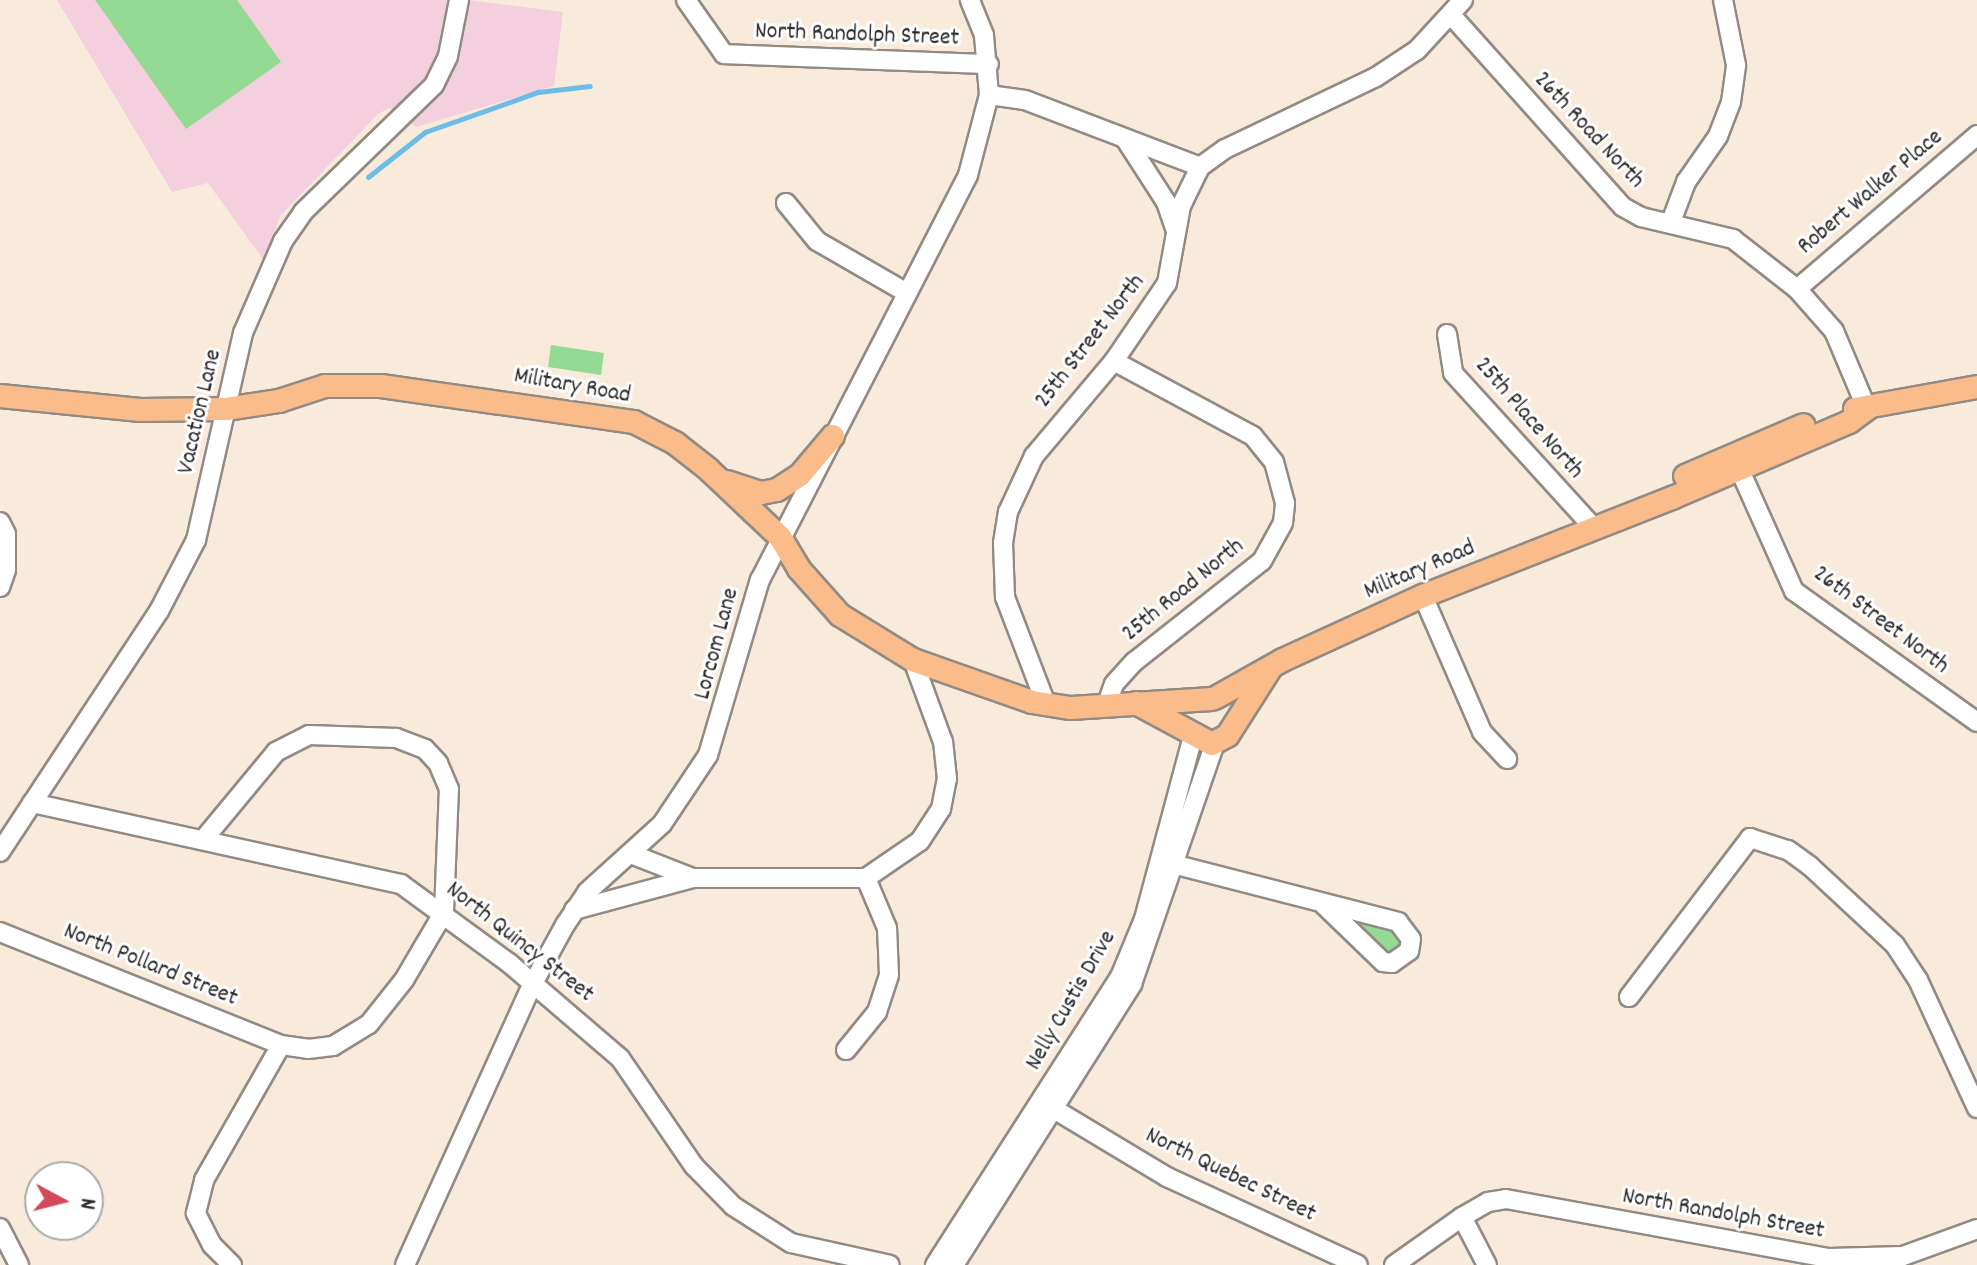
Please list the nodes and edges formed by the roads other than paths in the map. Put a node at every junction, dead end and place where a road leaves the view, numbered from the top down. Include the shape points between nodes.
1 (459, 0) edge
2 (686, 0) edge
3 (970, 0) edge
4 (1463, 0) edge
5 (1723, 0) edge
6 (1452, 16) junction
7 (989, 64) junction
8 (989, 95) junction
9 (1977, 135) edge
10 (1126, 140) junction
11 (1200, 167) junction
12 (786, 203) dead end
13 (1671, 222) junction
14 (1175, 231) junction
15 (1797, 289) junction
16 (907, 293) junction
17 (1447, 334) dead end
18 (1114, 361) junction
19 (1977, 387) edge
20 (0, 396) edge
21 (226, 409) junction
22 (1867, 409) junction
23 (833, 436) junction
24 (1736, 461) junction
25 (708, 469) junction
26 (0, 522) edge
27 (1593, 527) junction
28 (780, 537) junction
29 (0, 587) edge
30 (1423, 596) junction
31 (913, 660) junction
32 (1271, 668) junction
33 (1214, 698) junction
34 (1136, 703) junction
35 (1046, 704) junction
36 (1106, 707) junction
37 (1234, 720) junction
38 (1977, 722) edge
39 (1200, 738) junction
40 (1507, 759) dead end
41 (32, 803) junction
42 (203, 840) junction
43 (0, 852) edge
44 (631, 854) junction
45 (1167, 863) junction
46 (693, 878) junction
47 (866, 878) junction
48 (1324, 905) dead end
49 (574, 910) junction
50 (444, 912) junction
51 (0, 932) edge
52 (531, 987) junction
53 (1629, 997) dead end
54 (281, 1045) junction
55 (846, 1050) dead end
56 (1048, 1106) junction
57 (1977, 1108) edge
58 (1462, 1217) junction
59 (0, 1228) edge
60 (1977, 1229) edge
61 (1903, 1260) edge
62 (19, 1265) edge
63 (232, 1265) edge
64 (405, 1265) edge
65 (890, 1265) edge
66 (935, 1265) edge
67 (954, 1265) edge
68 (1358, 1265) edge
69 (1394, 1265) edge
70 (1487, 1265) edge

1 - 21 street, Vacation Lane via 448,56 434,85 303,212 283,241 243,333
2 - 7 street, North Randolph Street via 724,54
3 - 7 street, Lorcom Lane
4 - 6 street
5 - 13 street via 1736,65 1731,102 1718,136 1686,182
6 - 11 street via 1417,50 1376,77 1225,149
6 - 13 street, 26th Road North via 1609,194 1641,217
7 - 8 street, Lorcom Lane
8 - 10 street via 1025,100
8 - 16 street, Lorcom Lane via 968,175
9 - 15 street, Robert Walker Place
10 - 11 street
10 - 14 street via 1166,202
11 - 14 street, 25th Street North
12 - 16 street via 817,241
13 - 15 street, 26th Road North via 1733,239
14 - 18 street, 25th Street North via 1167,283
15 - 22 street, 26th Road North via 1834,331
16 - 23 street, Lorcom Lane
17 - 27 street, 25th Place North via 1453,373
18 - 35 street, 25th Street North via 1034,456 1008,512 1005,597 1031,653
18 - 36 street, 25th Road North via 1253,436 1274,462 1285,503 1283,523 1262,561 1134,662 1114,684
19 - 22 main road, Military Road
20 - 21 main road, Military Road via 140,410
21 - 25 main road, Military Road via 279,401 325,386 381,386 561,408 634,422 675,443
21 - 41 street, Vacation Lane via 196,540 159,611
22 - 24 main road, Military Road via 1843,408
23 - 25 main road via 800,475 777,490 743,490
23 - 28 street, Lorcom Lane
24 - 27 main road, Military Road
24 - 38 street, 26th Street North via 1794,591
25 - 28 main road, Military Road
26 - 29 street via 6,534 6,570
27 - 30 main road, Military Road
28 - 31 main road, Military Road via 799,569 840,615
28 - 44 street, Lorcom Lane via 760,580 708,755 662,824
30 - 32 main road, Military Road
30 - 40 street via 1482,732
31 - 35 main road, Military Road
31 - 47 street via 943,742 947,779 941,809 920,841
32 - 33 main road, Military Road
32 - 37 main road, Military Road
33 - 34 main road, Military Road
33 - 37 main road via 1232,706
33 - 39 main road via 1198,713
34 - 36 main road, Military Road
34 - 39 main road
35 - 36 main road, Military Road
37 - 39 main road via 1228,735
39 - 45 street, Nelly Custis Drive
41 - 42 street, North Quincy Street
41 - 43 street, Vacation Lane
42 - 50 street, North Quincy Street via 401,884
42 - 50 street via 276,752 309,735 360,733 425,749 449,789
44 - 46 street
44 - 49 street, Lorcom Lane
45 - 48 street
45 - 56 street, Nelly Custis Drive via 1126,981
46 - 47 street
46 - 49 street
47 - 55 street via 887,928 889,975 877,1012
49 - 52 street, Lorcom Lane
50 - 52 street, North Quincy Street
50 - 54 street via 404,980 369,1024 333,1046
51 - 54 street, North Pollard Street
52 - 64 street, Lorcom Lane
52 - 65 street, North Quincy Street via 591,1030 626,1064 694,1166 733,1206 791,1243
53 - 57 street via 1750,838 1788,850 1895,945 1918,980
54 - 63 street via 204,1180 196,1213 212,1245
56 - 66 street, Nelly Custis Drive
56 - 67 street, Nelly Custis Drive
56 - 68 street, North Quebec Street via 1167,1177
58 - 61 street, North Randolph Street via 1488,1202 1514,1198 1829,1258
58 - 69 street
58 - 70 street
59 - 62 street
60 - 61 street, North Randolph Street

